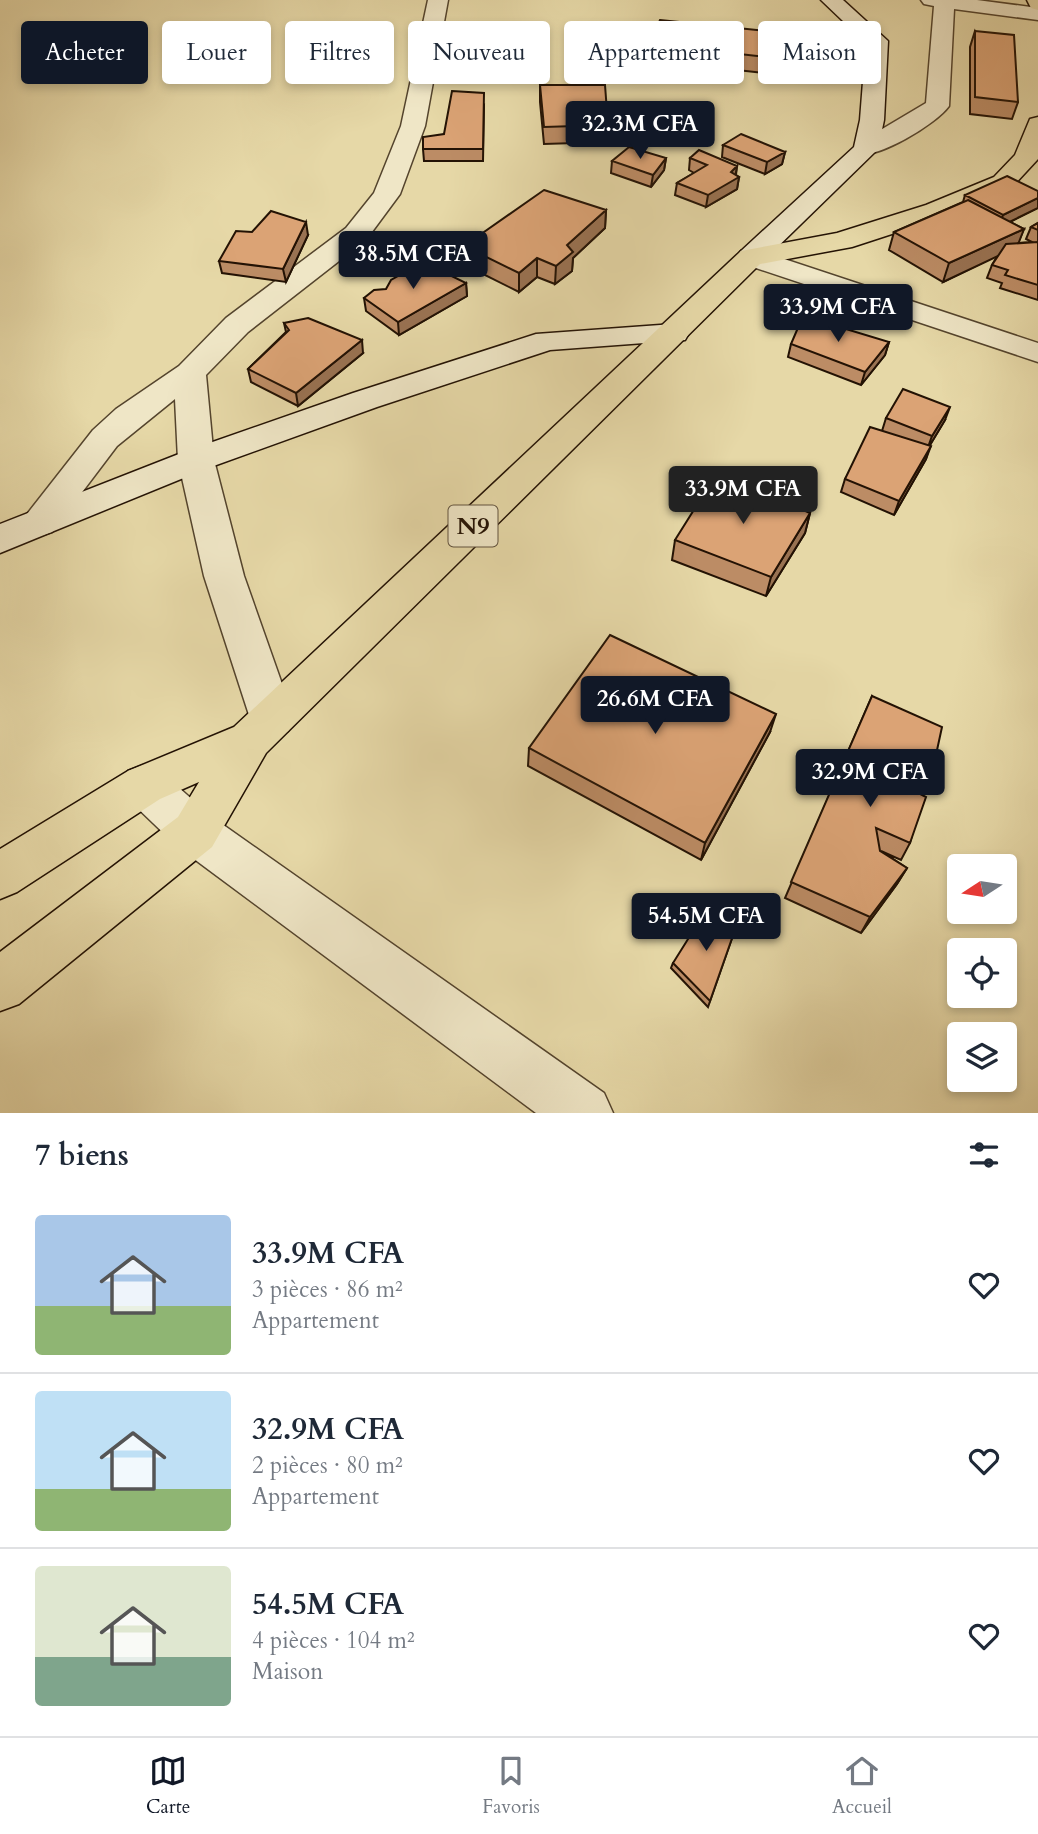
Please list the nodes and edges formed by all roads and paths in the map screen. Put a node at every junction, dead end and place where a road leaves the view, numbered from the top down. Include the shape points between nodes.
1 (438, 0) edge
2 (831, 0) edge
3 (938, 1) edge
4 (1038, 14) edge
5 (1038, 124) edge
6 (866, 149) junction
7 (751, 257) junction
8 (674, 333) junction
9 (1038, 353) edge
10 (190, 373) junction
11 (196, 460) junction
12 (38, 523) junction
13 (0, 539) edge
14 (261, 729) junction
15 (144, 785) junction
16 (195, 832) junction
17 (0, 876) edge
18 (0, 985) edge
19 (582, 1112) edge

1 - 10 street via 413,126 387,194 356,234 237,325
2 - 6 street via 877,41
3 - 4 street
3 - 6 street via 937,106
5 - 7 highway via 1027,157 1003,182 935,211 842,241
6 - 7 street
7 - 8 highway, N9
7 - 9 street
8 - 11 street via 547,341
8 - 14 highway, N9
10 - 11 street
10 - 12 street via 128,416 105,438
11 - 12 street
11 - 14 street
12 - 13 street
14 - 15 highway, N9
14 - 16 highway, N9
15 - 16 street
15 - 17 highway, N9
16 - 18 highway, N9
16 - 19 street

